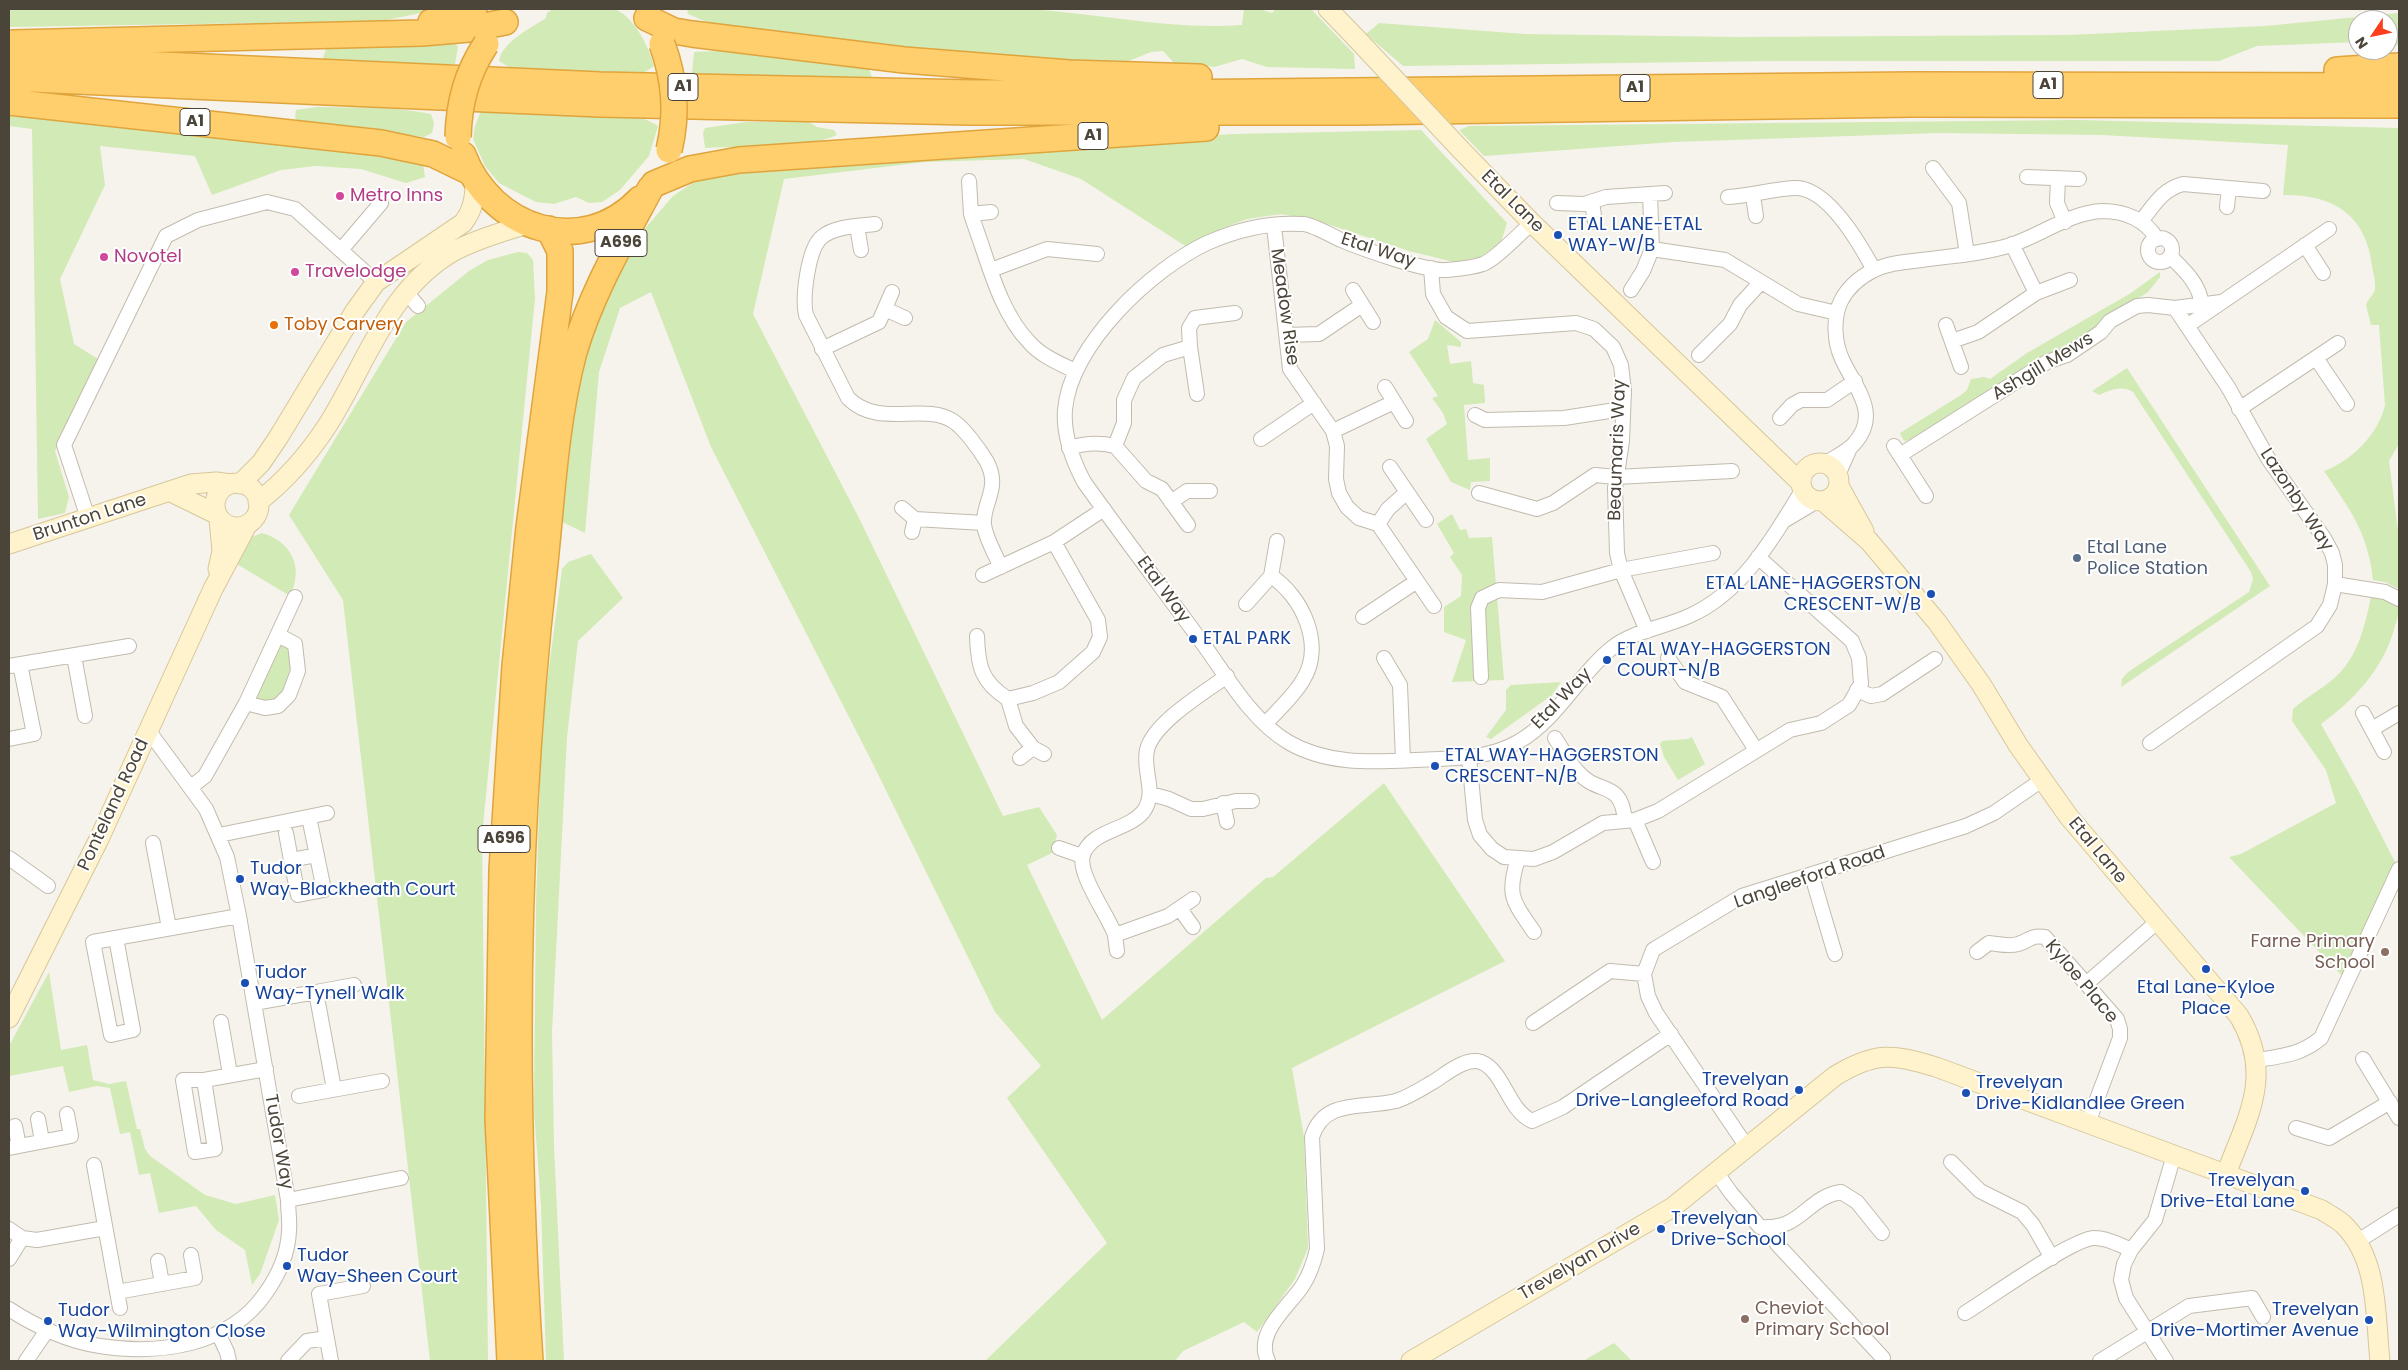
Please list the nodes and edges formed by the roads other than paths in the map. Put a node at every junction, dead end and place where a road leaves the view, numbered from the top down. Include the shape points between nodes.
1 (474, 9) edge
2 (1328, 9) edge
3 (649, 12) edge
4 (513, 15) edge
5 (383, 33) junction
6 (9, 43) edge
7 (9, 58) edge
8 (2399, 66) edge
9 (9, 78) edge
10 (2399, 86) edge
11 (2186, 94) junction
12 (9, 102) edge
13 (1358, 102) junction
14 (2399, 105) edge
15 (2399, 121) edge
16 (1933, 168) dead end
17 (472, 176) junction
18 (2027, 177) dead end
19 (2058, 178) junction
20 (2079, 179) dead end
21 (969, 181) dead end
22 (652, 187) junction
23 (2229, 188) junction
24 (2263, 191) dead end
25 (1664, 193) dead end
26 (1650, 194) junction
27 (1753, 196) junction
28 (1728, 197) dead end
29 (1592, 202) junction
30 (381, 203) dead end
31 (1557, 203) dead end
32 (2227, 207) dead end
33 (991, 212) dead end
34 (971, 214) junction
35 (1756, 216) dead end
36 (2142, 220) junction
37 (1595, 222) dead end
38 (2066, 222) junction
39 (1532, 223) junction
40 (875, 224) dead end
41 (857, 226) junction
42 (1274, 226) junction
43 (538, 227) junction
44 (2329, 229) dead end
45 (2157, 239) junction
46 (2012, 244) junction
47 (2305, 245) junction
48 (1652, 249) junction
49 (341, 250) junction
50 (861, 250) dead end
51 (1097, 254) dead end
52 (1967, 254) junction
53 (2170, 256) junction
54 (1431, 268) junction
55 (991, 270) junction
56 (1874, 270) junction
57 (2324, 273) dead end
58 (2070, 280) dead end
59 (376, 282) junction
60 (1761, 282) junction
61 (1353, 290) dead end
62 (1631, 290) dead end
63 (892, 292) dead end
64 (2036, 292) junction
65 (2221, 302) junction
66 (1362, 305) junction
67 (2202, 305) junction
68 (2175, 308) junction
69 (885, 309) junction
70 (1236, 313) dead end
71 (1837, 313) junction
72 (905, 318) dead end
73 (1373, 322) dead end
74 (1946, 325) dead end
75 (2187, 326) junction
76 (1286, 335) junction
77 (1952, 341) junction
78 (2338, 343) dead end
79 (1190, 346) junction
80 (822, 349) junction
81 (1699, 355) dead end
82 (2316, 358) junction
83 (1961, 367) dead end
84 (1075, 371) junction
85 (1856, 381) junction
86 (1385, 387) dead end
87 (1197, 394) dead end
88 (1394, 402) junction
89 (1314, 403) junction
90 (2347, 404) dead end
91 (1622, 409) junction
92 (2239, 409) junction
93 (1475, 415) dead end
94 (1780, 418) dead end
95 (1406, 422) dead end
96 (1333, 431) junction
97 (1262, 439) dead end
98 (1115, 446) junction
99 (1069, 448) junction
100 (1390, 467) dead end
101 (1732, 471) dead end
102 (1616, 477) junction
103 (1819, 483) junction
104 (235, 484) junction
105 (1210, 491) dead end
106 (171, 492) junction
107 (1407, 492) junction
108 (1479, 493) dead end
109 (1926, 496) dead end
110 (258, 502) junction
111 (1171, 502) junction
112 (902, 508) dead end
113 (1104, 509) junction
114 (218, 516) junction
115 (88, 518) junction
116 (1426, 520) dead end
117 (984, 523) junction
118 (1378, 524) junction
119 (247, 525) junction
120 (1188, 525) dead end
121 (1277, 541) dead end
122 (1054, 542) junction
123 (9, 544) edge
124 (1713, 553) dead end
125 (1758, 557) junction
126 (1001, 567) junction
127 (1621, 570) junction
128 (983, 575) dead end
129 (1271, 576) junction
130 (1417, 581) junction
131 (2335, 584) junction
132 (213, 590) junction
133 (295, 597) dead end
134 (2399, 599) edge
135 (1246, 604) dead end
136 (1434, 606) dead end
137 (1363, 617) dead end
138 (1647, 631) junction
139 (278, 635) junction
140 (977, 636) dead end
141 (129, 646) dead end
142 (74, 656) junction
143 (1384, 658) dead end
144 (1668, 658) dead end
145 (1935, 658) dead end
146 (14, 665) edge
147 (1227, 676) junction
148 (1481, 676) dead end
149 (1857, 690) junction
150 (1008, 699) junction
151 (246, 703) junction
152 (2363, 713) dead end
153 (2399, 713) edge
154 (85, 716) dead end
155 (1265, 724) junction
156 (2372, 729) junction
157 (148, 730) junction
158 (1556, 738) dead end
159 (9, 739) edge
160 (2150, 743) dead end
161 (1756, 750) junction
162 (2384, 752) dead end
163 (1469, 757) junction
164 (1020, 758) dead end
165 (1403, 760) junction
166 (2042, 780) junction
167 (191, 787) junction
168 (1151, 794) junction
169 (1252, 801) dead end
170 (1223, 803) junction
171 (327, 813) dead end
172 (309, 817) junction
173 (1630, 821) junction
174 (1227, 822) dead end
175 (286, 833) dead end
176 (219, 835) junction
177 (153, 844) dead end
178 (1059, 848) dead end
179 (317, 855) junction
180 (1082, 856) junction
181 (9, 858) edge
182 (1518, 859) junction
183 (291, 860) junction
184 (1653, 862) dead end
185 (2399, 869) edge
186 (1812, 876) junction
187 (48, 886) dead end
188 (1193, 899) dead end
189 (1180, 909) junction
190 (239, 916) junction
191 (2158, 921) junction
192 (1193, 927) dead end
193 (169, 928) junction
194 (1534, 932) dead end
195 (1115, 935) junction
196 (116, 938) junction
197 (1117, 951) dead end
198 (1977, 952) dead end
199 (1834, 954) dead end
200 (1644, 974) junction
201 (2086, 984) junction
202 (354, 985) dead end
203 (316, 992) junction
204 (254, 1003) junction
205 (9, 1018) edge
206 (221, 1022) dead end
207 (1533, 1024) dead end
208 (1671, 1034) junction
209 (2363, 1059) dead end
210 (2257, 1060) junction
211 (266, 1069) junction
212 (230, 1074) junction
213 (204, 1080) junction
214 (382, 1081) dead end
215 (334, 1090) junction
216 (299, 1096) dead end
217 (2390, 1102) junction
218 (68, 1114) dead end
219 (2399, 1118) edge
220 (38, 1119) dead end
221 (2088, 1122) junction
222 (15, 1126) dead end
223 (2296, 1128) dead end
224 (42, 1142) junction
225 (14, 1147) edge
226 (1747, 1147) junction
227 (2174, 1155) junction
228 (1950, 1162) dead end
229 (94, 1165) dead end
230 (1716, 1173) junction
231 (2226, 1174) junction
232 (401, 1178) dead end
233 (288, 1200) junction
234 (2399, 1215) edge
235 (105, 1228) junction
236 (1768, 1228) junction
237 (9, 1229) edge
238 (1882, 1233) dead end
239 (22, 1238) junction
240 (2358, 1241) junction
241 (2131, 1250) junction
242 (191, 1255) dead end
243 (2052, 1258) junction
244 (9, 1259) edge
245 (158, 1261) dead end
246 (162, 1284) junction
247 (363, 1286) dead end
248 (117, 1292) junction
249 (120, 1308) dead end
250 (9, 1309) edge
251 (1966, 1313) dead end
252 (2263, 1317) dead end
253 (48, 1329) junction
254 (2147, 1331) junction
255 (219, 1335) junction
256 (327, 1338) junction
257 (1883, 1358) dead end
258 (26, 1361) edge
259 (229, 1361) edge
260 (288, 1361) edge
261 (331, 1361) edge
262 (510, 1361) edge
263 (530, 1361) edge
264 (1268, 1361) edge
265 (1411, 1361) edge
266 (2100, 1361) edge
267 (2166, 1361) edge
268 (2380, 1361) edge

1 - 5 highway
2 - 39 street, Etal Lane, bridge
3 - 13 highway, A1 via 669,15 727,39 904,60 1068,72 1251,79
3 - 22 highway, bridge via 671,73 675,104 669,150
4 - 5 highway via 469,29
4 - 17 highway, bridge via 477,57 464,88 458,136
5 - 6 highway
7 - 13 highway, A1 via 600,85
8 - 11 highway via 2275,74
9 - 13 highway, A1 via 600,104 969,112
10 - 11 highway, A1
11 - 13 highway, A1 via 1913,104
11 - 14 highway, A1
11 - 15 highway via 2277,115
12 - 17 highway, A1 via 381,143 433,154
13 - 22 highway, A1 via 1280,124 739,160 690,169
16 - 52 street via 1959,204
17 - 43 highway via 498,207
17 - 59 street via 475,198 463,224
18 - 19 street
19 - 20 street
19 - 38 street via 2057,203
21 - 34 street
22 - 43 highway via 634,206 601,224 571,230
22 - 263 highway, A696 via 602,278 574,353 565,391 538,624 523,841 518,1033 519,1161
23 - 24 street
23 - 32 street
23 - 36 street via 2176,186 2163,194
25 - 26 street
26 - 29 street via 1606,196
26 - 48 street
27 - 28 street
27 - 35 street
27 - 56 street via 1793,188 1809,190 1829,206
29 - 31 street
29 - 37 street
30 - 49 street
33 - 34 street
34 - 55 street
36 - 38 street via 2104,211
36 - 45 street
38 - 46 street
39 - 54 street, Etal Way via 1484,264 1443,270
39 - 103 street, Etal Lane via 1747,430
40 - 41 street
41 - 50 street
41 - 80 street via 831,232 816,245 804,303 806,315
42 - 54 street, Etal Way via 1304,224 1351,244
42 - 76 street, Meadow Rise
42 - 84 street, Etal Way via 1249,228 1206,244 1165,270 1118,312
43 - 110 street via 455,251 426,272 412,299 372,343 327,426 279,486
43 - 262 highway, A696 via 560,251 560,292 516,656 502,870 498,1119
44 - 47 street, Ashgill Mews
45 - 53 street via 2168,241 2172,248
45 - 53 street via 2150,245 2151,257 2163,262
46 - 52 street
46 - 64 street
47 - 57 street
47 - 65 street, Ashgill Mews
48 - 60 street via 1725,260
48 - 62 street
49 - 59 street
49 - 115 street via 295,209 267,202 198,220 166,236 64,445
51 - 55 street via 1047,249
52 - 56 street
53 - 67 street via 2190,276 2201,293
54 - 91 street, Beaumaris Way via 1433,294 1446,317 1467,331 1576,323 1594,329 1613,347 1621,365
55 - 84 street via 1015,324 1029,343 1050,359
56 - 71 street via 1852,284
58 - 64 street
59 - 104 street via 355,310 261,463
60 - 71 street via 1798,304
60 - 81 street via 1740,305 1730,324
61 - 66 street
63 - 69 street
64 - 77 street via 1978,332
65 - 67 street, Ashgill Mews
65 - 75 street, Ashgill Mews
66 - 73 street
66 - 76 street via 1319,334
67 - 68 street, Ashgill Mews
68 - 75 street, Lazonby Way
68 - 109 street, Ashgill Mews via 2137,306 2067,355 2048,362 1897,450
69 - 72 street
69 - 80 street via 879,322
70 - 79 street via 1195,318 1189,328
71 - 85 street via 1840,351
74 - 77 street
75 - 92 street, Lazonby Way
76 - 89 street, Meadow Rise via 1290,369
77 - 83 street
78 - 82 street
79 - 87 street
79 - 98 street via 1163,355 1134,378 1124,400 1124,423
80 - 117 street via 848,398 858,408 873,413 936,416 953,421 975,444 988,463 992,479
82 - 90 street
82 - 92 street
84 - 99 street, Etal Way via 1065,410
85 - 94 street via 1827,400 1801,400
85 - 103 street, Etal Way via 1864,402 1862,432
86 - 88 street
88 - 95 street
88 - 96 street
89 - 96 street, Meadow Rise
89 - 97 street
91 - 93 street via 1564,418 1485,420
91 - 102 street, Beaumaris Way via 1622,441
92 - 131 street, Lazonby Way via 2269,460 2324,538 2335,566
96 - 118 street, Meadow Rise via 1337,446 1339,493 1359,518
98 - 99 street via 1101,442
98 - 111 street via 1146,481 1162,489
99 - 113 street, Etal Way via 1084,482
100 - 107 street
101 - 102 street
102 - 108 street via 1595,475 1553,503 1536,509
102 - 127 street, Beaumaris Way via 1614,522
103 - 125 street, Etal Way via 1784,521
103 - 166 street, Etal Lane via 1958,650
104 - 106 street, Brunton Lane via 191,484
104 - 110 street via 248,487
104 - 114 street via 222,489 216,498
105 - 111 street via 1187,491
106 - 114 street, Brunton Lane
106 - 115 street, Brunton Lane
107 - 116 street
107 - 118 street via 1388,509
110 - 119 street via 254,519
111 - 120 street
112 - 117 street via 914,526
113 - 122 street
113 - 147 street, Etal Way
114 - 119 street via 232,526
114 - 132 street, Ponteland Road via 222,551
115 - 123 street, Brunton Lane
117 - 126 street
118 - 130 street
119 - 132 street, Ponteland Road
121 - 129 street
122 - 126 street
122 - 150 street via 1098,620 1100,637 1093,652 1059,682 1034,693
124 - 127 street
125 - 138 street, Etal Way via 1740,581 1715,603 1690,616
125 - 149 street via 1852,641 1859,658 1861,684
126 - 128 street
127 - 138 street, Beaumaris Way
127 - 148 street via 1542,592 1499,590 1482,598 1478,608
129 - 135 street
129 - 155 street via 1286,585 1302,610 1311,634 1311,661 1304,680
130 - 136 street
130 - 137 street
131 - 134 street via 2385,592
131 - 160 street, Lazonby Way via 2330,605 2317,626
132 - 157 street, Ponteland Road
133 - 139 street
138 - 163 street, Etal Way via 1615,645 1585,674 1554,712 1520,741 1496,752
139 - 151 street
139 - 151 street via 295,644 298,672 289,695 278,706 265,708
140 - 150 street via 978,660 986,680
141 - 142 street
142 - 146 street
142 - 154 street
143 - 165 street via 1400,685
144 - 161 street via 1685,682 1722,697
145 - 149 street via 1882,694 1871,696
146 - 159 street via 34,734
147 - 155 street, Etal Way
147 - 168 street via 1156,732 1146,758
149 - 161 street via 1849,706 1821,723 1790,730
150 - 164 street via 1016,726 1039,751
151 - 167 street via 205,776
152 - 156 street
153 - 156 street
155 - 165 street, Etal Way via 1289,743 1335,760
156 - 162 street
157 - 167 street, Tudor Way
157 - 205 street, Ponteland Road via 99,839
158 - 173 street via 1577,772 1589,782 1618,795
161 - 173 street via 1675,801
163 - 165 street, Etal Way
163 - 182 street via 1474,820 1480,835 1504,857
166 - 186 street, Langleeford Road via 1994,813 1966,826
166 - 191 street, Etal Lane via 2088,841
167 - 176 street, Tudor Way
168 - 170 street via 1191,809
168 - 180 street via 1141,814 1093,841
169 - 170 street
170 - 174 street
171 - 172 street
172 - 176 street
172 - 179 street
173 - 182 street via 1591,828 1534,860
173 - 184 street
175 - 183 street
176 - 190 street, Tudor Way
177 - 193 street
178 - 180 street
179 - 183 street
179 - 183 street via 324,890 298,895
180 - 195 street via 1083,874
181 - 187 street
182 - 194 street via 1510,892
185 - 210 street via 2321,1038 2306,1050
186 - 199 street
186 - 200 street, Langleeford Road via 1742,896 1653,950
188 - 189 street
189 - 192 street
189 - 195 street
190 - 193 street
190 - 204 street, Tudor Way
191 - 201 street
191 - 210 street, Etal Lane via 2240,1016
193 - 196 street
195 - 197 street
196 - 196 street via 133,1030 111,1035 93,942
198 - 201 street, Kyloe Place via 1990,942 2006,946 2034,936 2046,938
200 - 207 street via 1610,971
200 - 208 street via 1648,996
201 - 221 street, Kyloe Place via 2117,1019 2120,1038
202 - 203 street
203 - 204 street
203 - 215 street
204 - 211 street, Tudor Way
206 - 212 street
208 - 226 street
208 - 264 street via 1563,1107 1532,1121 1517,1112 1488,1066 1468,1061 1407,1097 1337,1109 1325,1115 1312,1137 1318,1234 1315,1257 1303,1286 1268,1330 1264,1354
209 - 217 street
210 - 231 street, Etal Lane via 2254,1098
211 - 212 street
211 - 233 street, Tudor Way
212 - 213 street
213 - 213 street via 215,1149 195,1152 183,1080
214 - 215 street
215 - 216 street
217 - 219 street
217 - 223 street via 2329,1138
218 - 224 street via 71,1136
220 - 224 street
221 - 226 street, Trevelyan Drive via 1936,1067 1899,1056 1877,1057 1856,1063 1835,1076
221 - 227 street, Trevelyan Drive
222 - 225 street
224 - 225 street
226 - 230 street, Trevelyan Drive
227 - 231 street, Trevelyan Drive
227 - 241 street via 2155,1220
228 - 243 street via 1980,1191 2022,1212
229 - 235 street
230 - 236 street via 1760,1227
230 - 265 street, Trevelyan Drive via 1673,1207
231 - 240 street, Trevelyan Drive via 2322,1210 2343,1224
232 - 233 street
233 - 255 street, Tudor Way via 289,1231 284,1259 273,1283 246,1316
234 - 240 street
235 - 239 street via 37,1240
235 - 248 street
236 - 238 street via 1792,1222 1826,1196 1841,1192 1857,1202
236 - 257 street via 1777,1244
237 - 239 street
239 - 244 street
240 - 268 street, Trevelyan Drive via 2369,1263
241 - 243 street via 2095,1238 2074,1243
241 - 254 street via 2121,1280 2126,1298
242 - 246 street via 195,1278
243 - 251 street
245 - 246 street
246 - 248 street
247 - 256 street via 319,1294
248 - 249 street
250 - 253 street, Tudor Way
252 - 254 street via 2252,1298 2189,1306
253 - 255 street, Tudor Way via 90,1344 123,1348 184,1344
253 - 258 street
254 - 266 street
254 - 267 street
255 - 259 street
256 - 260 street via 307,1341
256 - 261 street

